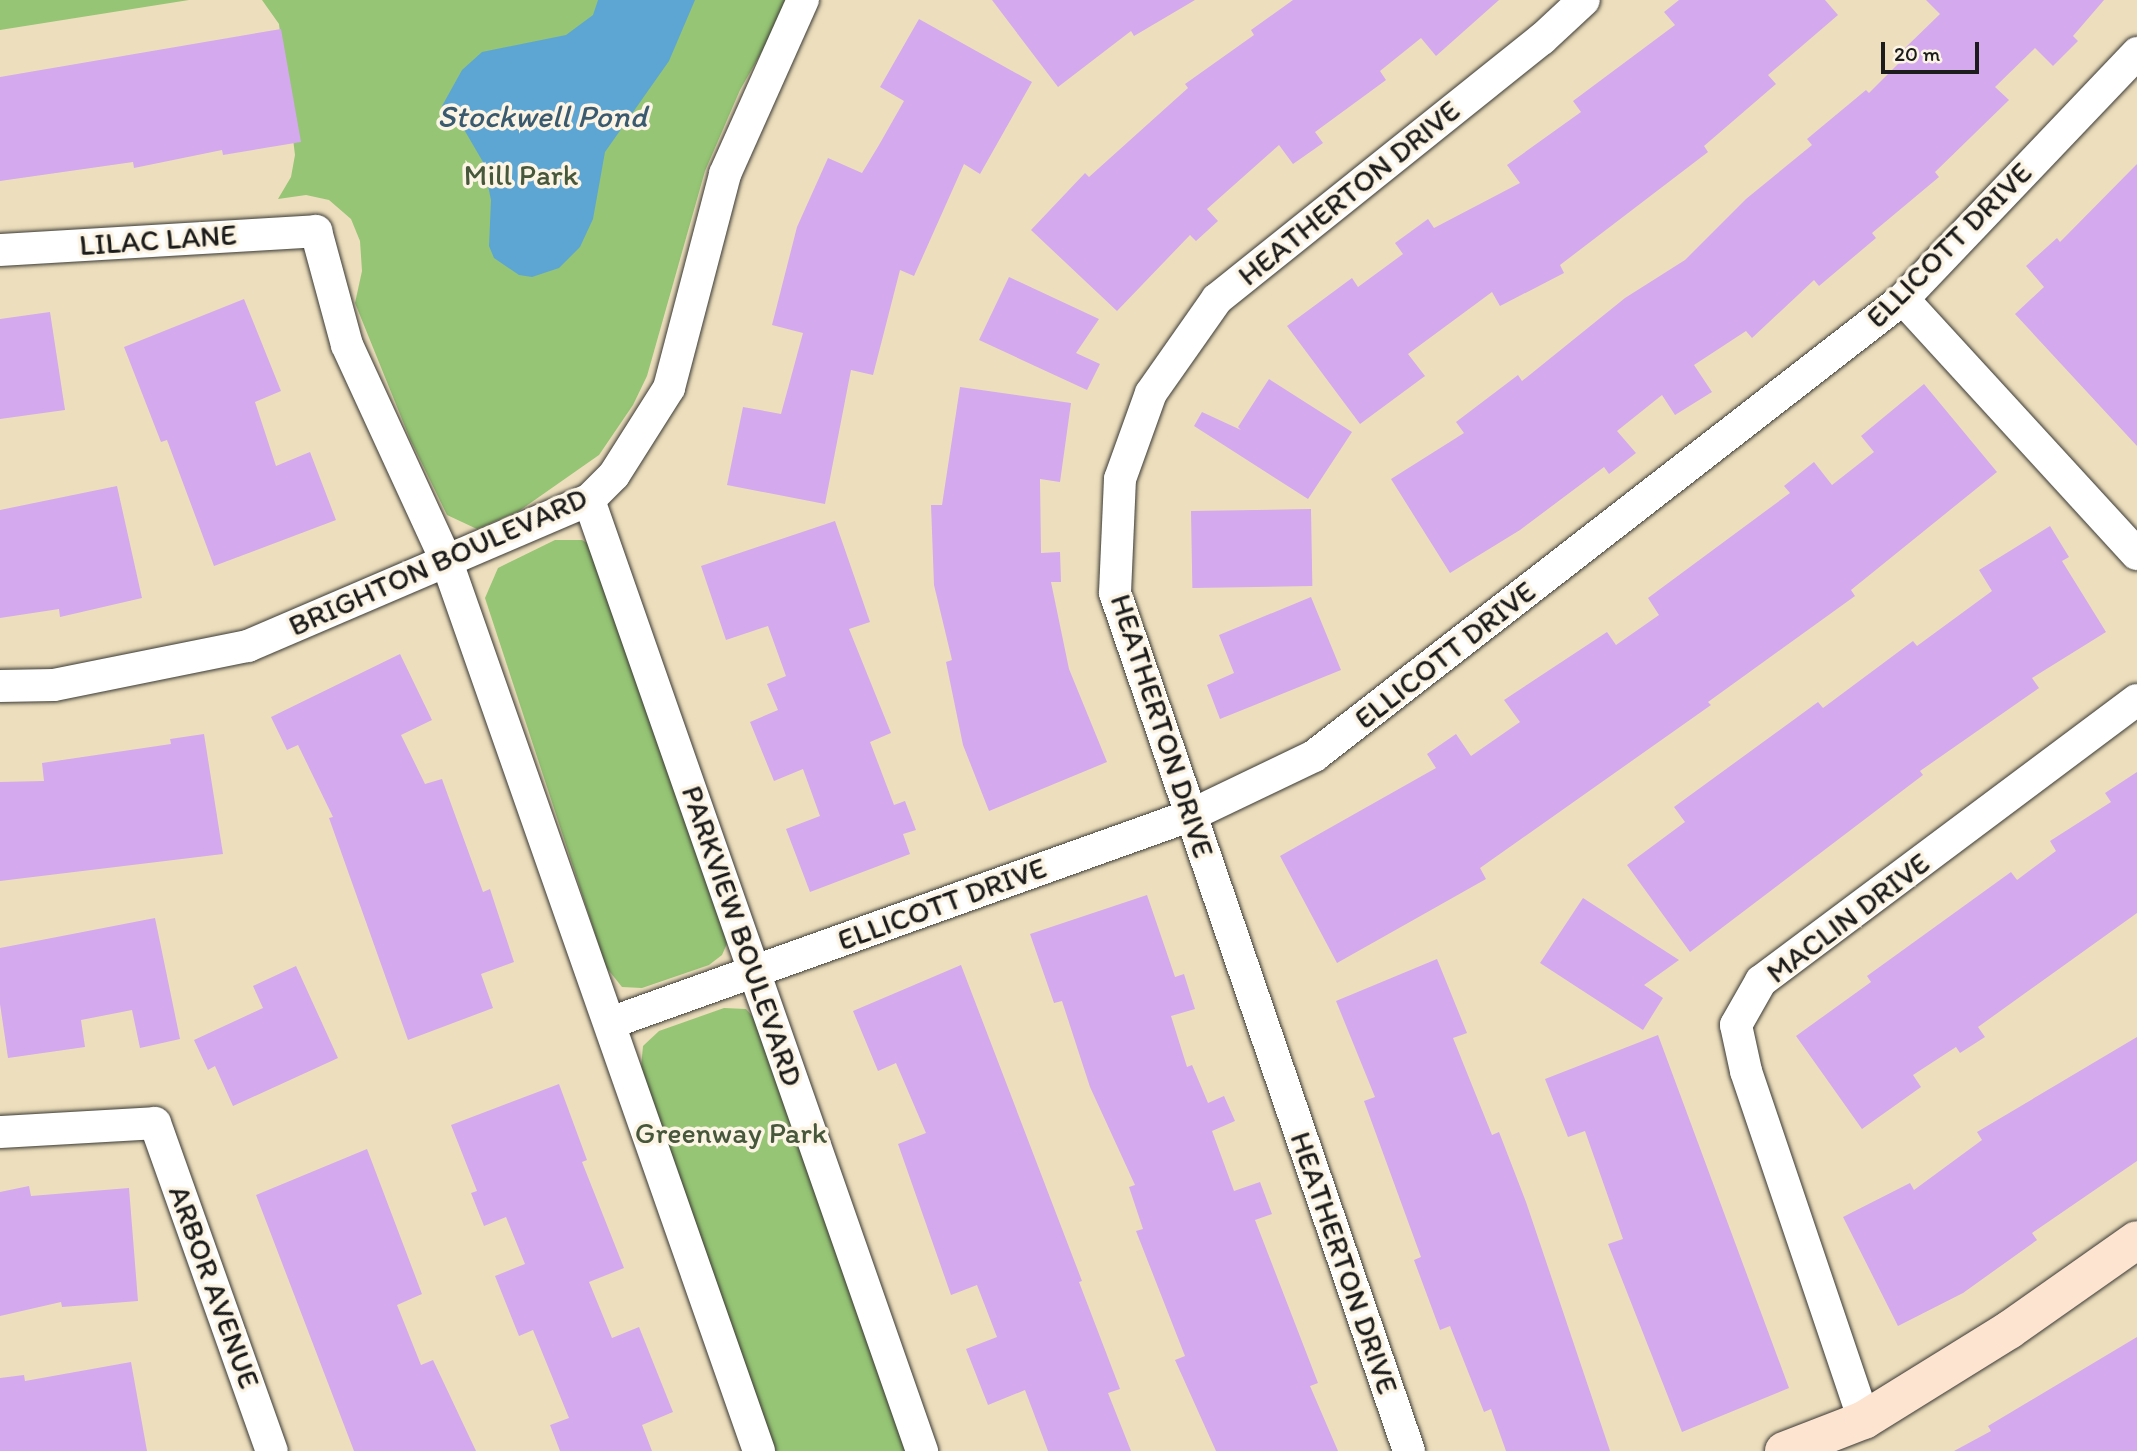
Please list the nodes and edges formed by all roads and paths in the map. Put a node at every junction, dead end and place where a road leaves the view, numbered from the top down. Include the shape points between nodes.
1 (803, 0) edge
2 (1584, 0) edge
3 (2137, 53) edge
4 (0, 250) edge
5 (1903, 299) junction
6 (589, 500) junction
7 (2137, 554) edge
8 (447, 562) junction
9 (0, 686) edge
10 (2137, 699) edge
11 (1189, 816) junction
12 (754, 971) junction
13 (610, 1023) junction
14 (0, 1132) edge
15 (2137, 1240) edge
16 (1864, 1420) junction
17 (272, 1451) edge
18 (759, 1451) edge
19 (922, 1451) edge
20 (1409, 1451) edge
21 (1784, 1451) edge

1 - 6 street, BRIGHTON BOULEVARD via 725,174 670,388 614,475
2 - 11 street, HEATHERTON DRIVE via 1542,39 1217,299 1151,393 1120,479 1115,593
3 - 5 street, ELLICOTT DRIVE
4 - 8 street, LILAC LANE via 316,231 347,345
5 - 7 street
5 - 11 street, ELLICOTT DRIVE via 1314,757
6 - 8 street, BRIGHTON BOULEVARD
6 - 12 street, PARKVIEW BOULEVARD
8 - 9 street, BRIGHTON BOULEVARD via 248,646 54,685
8 - 13 street
10 - 16 street, MACLIN DRIVE via 1761,981 1736,1025 1746,1071
11 - 12 street, ELLICOTT DRIVE
11 - 20 street, HEATHERTON DRIVE
12 - 13 street, ELLICOTT DRIVE
12 - 19 street, PARKVIEW BOULEVARD
13 - 18 street
14 - 17 street, ARBOR AVENUE via 155,1123
15 - 16 street via 2009,1330
16 - 21 street

